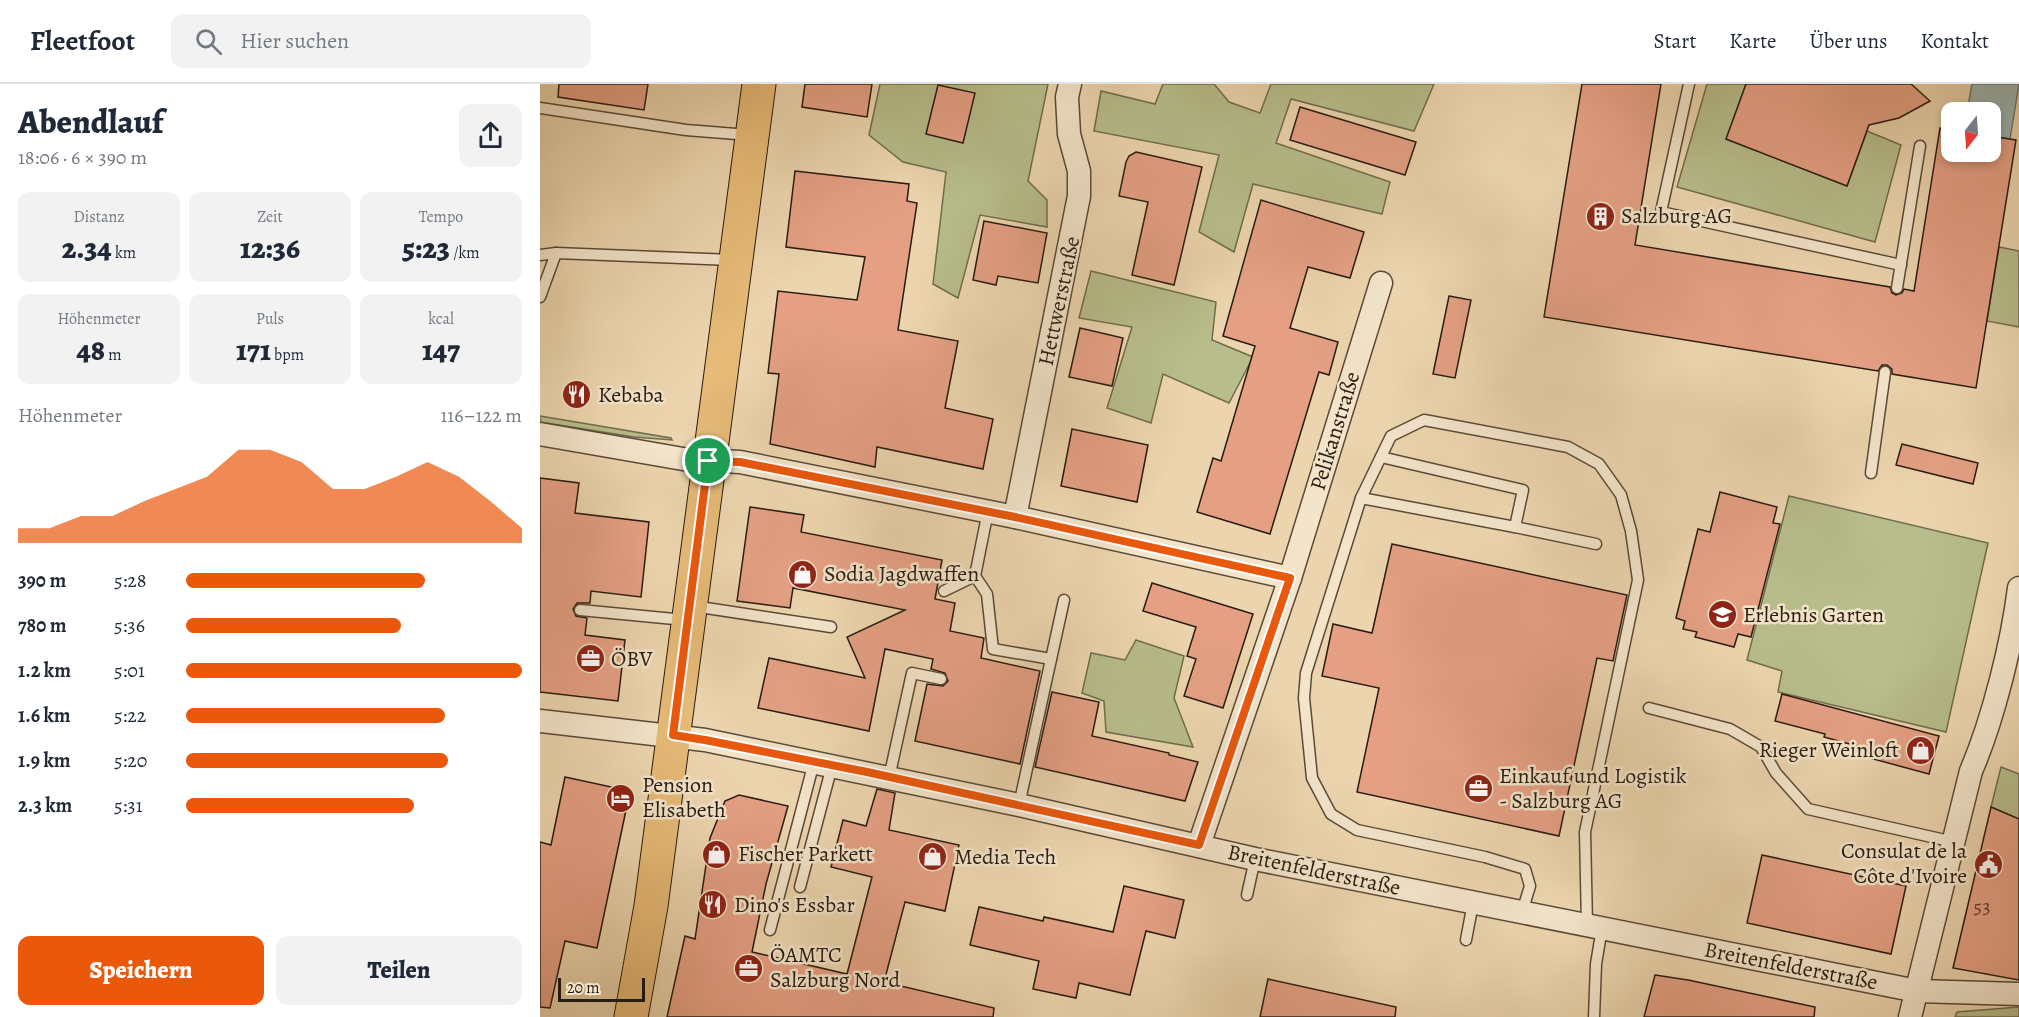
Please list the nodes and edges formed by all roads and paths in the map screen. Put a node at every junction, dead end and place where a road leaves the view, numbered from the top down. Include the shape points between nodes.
1 (759, 84) edge
2 (1070, 84) edge
3 (1689, 84) edge
4 (540, 108) edge
5 (752, 135) junction
6 (1920, 146) dead end
7 (556, 253) junction
8 (540, 255) edge
9 (735, 260) junction
10 (1901, 265) junction
11 (1380, 283) dead end
12 (1897, 288) dead end
13 (540, 297) edge
14 (1885, 372) dead end
15 (540, 435) edge
16 (1381, 457) junction
17 (708, 461) junction
18 (1871, 473) dead end
19 (1361, 498) junction
20 (988, 512) junction
21 (1015, 517) junction
22 (1515, 528) junction
23 (1596, 544) dead end
24 (975, 576) junction
25 (1290, 578) junction
26 (2019, 588) edge
27 (944, 591) dead end
28 (1064, 600) dead end
29 (580, 610) dead end
30 (689, 613) junction
31 (831, 627) dead end
32 (1051, 659) junction
33 (941, 679) dead end
34 (1649, 708) dead end
35 (540, 721) edge
36 (673, 735) junction
37 (823, 764) junction
38 (889, 778) junction
39 (1019, 806) junction
40 (1954, 842) junction
41 (1199, 845) junction
42 (1255, 859) junction
43 (800, 887) dead end
44 (1246, 895) dead end
45 (1473, 903) junction
46 (1522, 912) junction
47 (1594, 927) junction
48 (770, 930) dead end
49 (1466, 940) dead end
50 (1917, 991) junction
51 (2019, 994) edge
52 (631, 1017) edge
53 (1594, 1017) edge
54 (1910, 1017) edge

1 - 5 main road
2 - 21 street, Hettwerstraße via 1069,134 1079,171 1079,196
3 - 10 lane via 1661,212
4 - 5 lane via 686,130
5 - 9 main road
6 - 10 lane
7 - 8 lane
7 - 9 lane
7 - 13 lane
9 - 17 main road
10 - 12 lane
11 - 25 street, Pelikanstraße
14 - 18 lane
15 - 17 street
16 - 19 lane
16 - 22 lane via 1523,490
16 - 47 lane via 1391,436 1424,420 1568,447 1599,464 1621,495 1638,580 1585,832
17 - 20 street via 740,462
17 - 30 main road
19 - 22 lane
19 - 46 lane via 1306,674 1304,698 1312,778 1331,814 1357,830 1525,869 1530,886
20 - 21 street
20 - 24 lane
21 - 25 street
22 - 23 lane
24 - 27 lane
24 - 32 lane via 987,594 993,649
25 - 41 street, Pelikanstraße
26 - 40 street via 1995,697
28 - 32 lane
29 - 30 lane
30 - 31 lane
30 - 36 main road
32 - 39 lane
33 - 38 lane via 912,673
34 - 40 lane via 1730,729 1761,747 1776,773 1808,809
35 - 36 street, Breitenfelderstraße
36 - 37 street, Breitenfelderstraße
36 - 52 main road via 651,906
37 - 38 street, Breitenfelderstraße
37 - 43 lane
37 - 48 lane
38 - 39 street, Breitenfelderstraße
39 - 41 street, Breitenfelderstraße
40 - 50 street
41 - 42 street, Breitenfelderstraße
42 - 44 lane
42 - 45 street, Breitenfelderstraße
45 - 46 street, Breitenfelderstraße
45 - 49 lane
46 - 47 street, Breitenfelderstraße
47 - 50 street, Breitenfelderstraße
47 - 53 lane
50 - 51 street, Breitenfelderstraße
50 - 54 street

